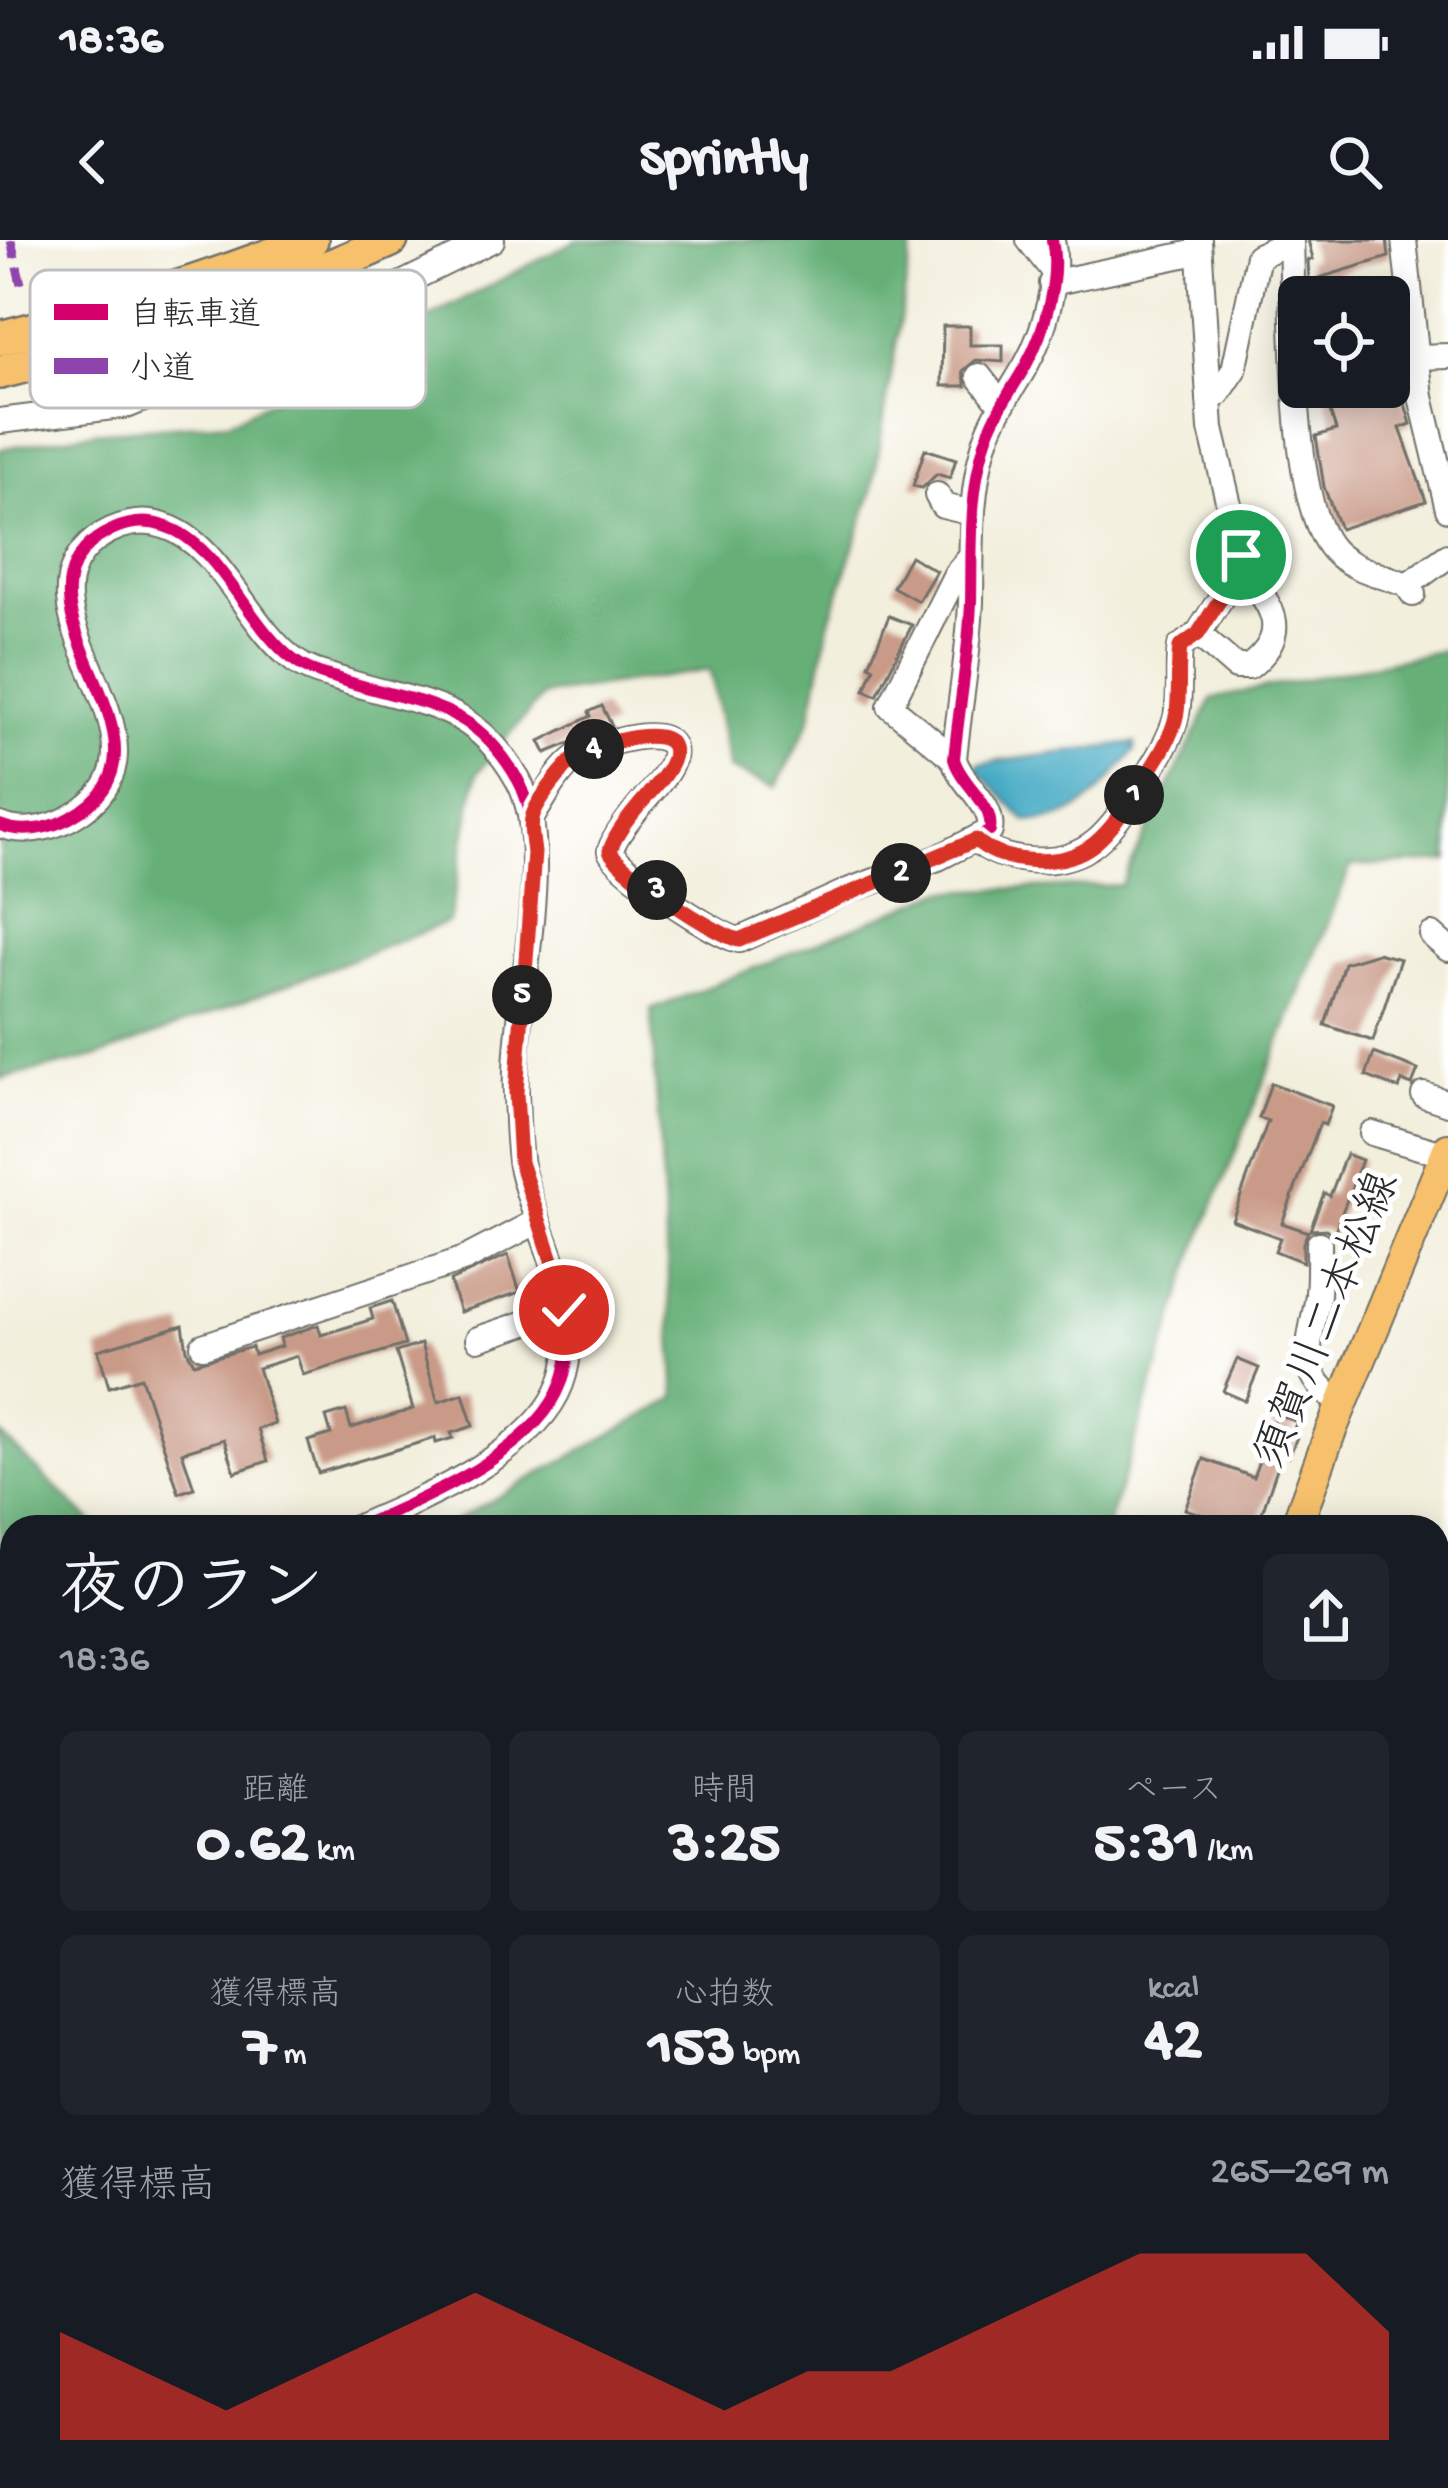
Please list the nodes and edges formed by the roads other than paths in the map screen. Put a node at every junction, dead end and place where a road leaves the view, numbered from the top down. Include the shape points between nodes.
1 (310, 240) edge
2 (391, 240) edge
3 (492, 240) edge
4 (1029, 240) edge
5 (1052, 240) edge
6 (1404, 240) edge
7 (1291, 241) edge
8 (1198, 246) edge
9 (234, 270) edge
10 (317, 270) edge
11 (426, 272) edge
12 (1053, 278) junction
13 (30, 331) edge
14 (0, 338) edge
15 (1448, 356) edge
16 (1418, 357) junction
17 (30, 364) edge
18 (0, 371) edge
19 (979, 376) dead end
20 (1209, 399) junction
21 (1001, 404) junction
22 (106, 408) edge
23 (0, 422) edge
24 (937, 495) dead end
25 (1448, 509) edge
26 (972, 513) junction
27 (1448, 556) edge
28 (969, 559) junction
29 (1240, 568) junction
30 (1198, 634) junction
31 (954, 759) junction
32 (532, 817) junction
33 (0, 825) edge
34 (976, 840) junction
35 (1372, 1133) dead end
36 (1447, 1152) edge
37 (538, 1221) junction
38 (1319, 1244) dead end
39 (564, 1310) junction
40 (478, 1339) dead end
41 (203, 1346) dead end
42 (1341, 1404) junction
43 (383, 1515) edge
44 (1300, 1515) edge

1 - 9 highway
2 - 10 highway
3 - 11 street
4 - 12 street
5 - 12 street
6 - 16 street
7 - 20 street via 1258,256 1234,370
7 - 27 street via 1300,460 1319,527 1344,560 1410,590
8 - 12 street
8 - 20 street
12 - 21 street via 1028,361
13 - 14 highway
15 - 16 street
16 - 25 street
17 - 18 highway
19 - 21 street
20 - 29 street
21 - 26 street
22 - 23 street
24 - 26 street via 943,506
26 - 28 street
28 - 31 street
28 - 31 street via 890,706
29 - 30 street
29 - 30 street via 1274,610 1270,642 1249,668 1236,668
30 - 34 street via 1180,647 1177,714 1158,756 1092,846 1046,862 988,851
31 - 34 street via 993,824
32 - 33 street via 499,751 465,718 295,662 184,534 146,522 109,530 86,546 64,581 67,628 111,729 103,788 56,824
32 - 34 street via 580,754 619,740 666,740 673,761 610,851 628,874 739,940
32 - 37 street via 516,1093 520,1162
35 - 36 street
36 - 42 main road, 須賀川二本松線
37 - 39 street
37 - 41 street via 465,1259
38 - 42 street via 1308,1360 1322,1390
39 - 40 street
39 - 43 street via 569,1348 561,1384 524,1435
42 - 44 main road, 須賀川二本松線

